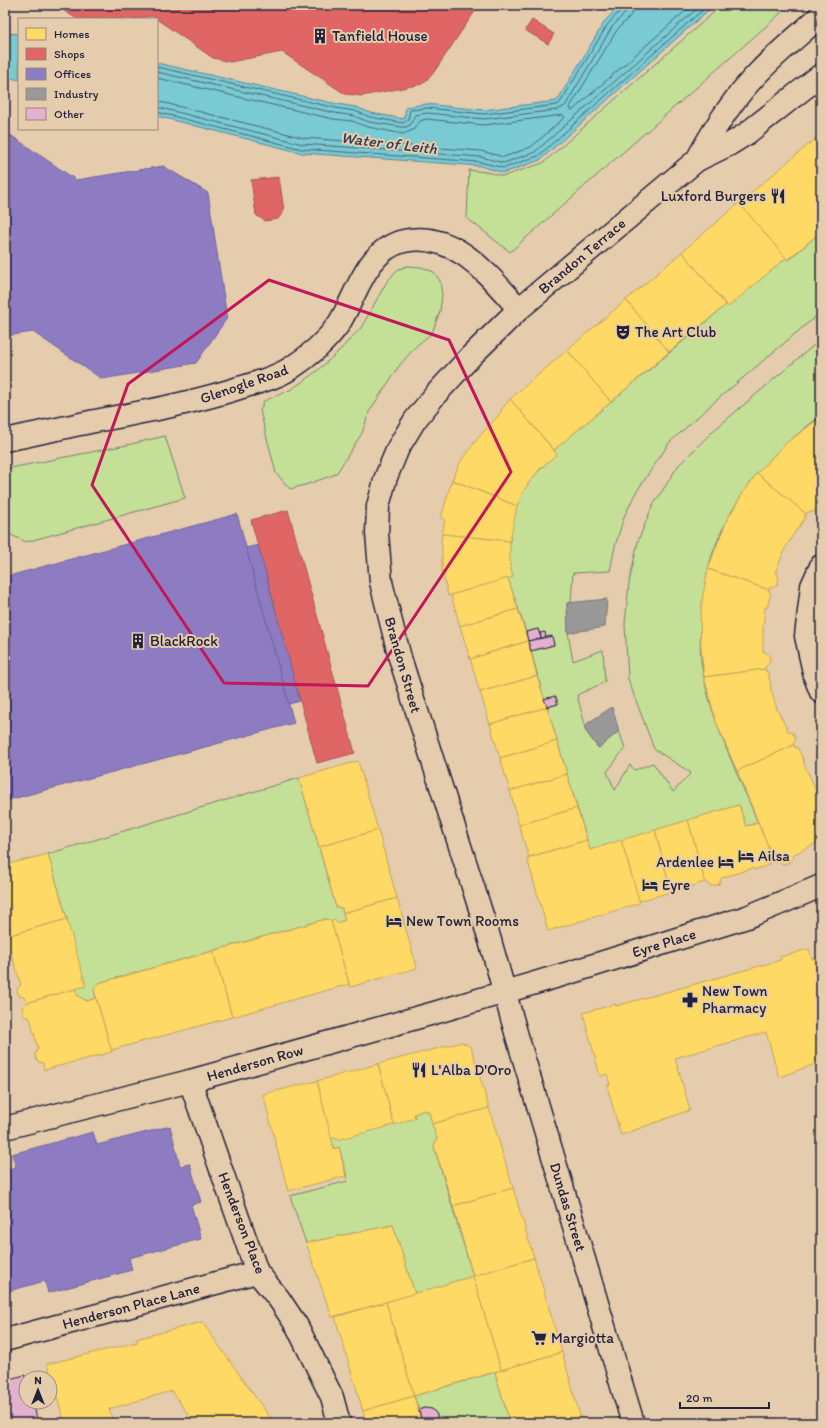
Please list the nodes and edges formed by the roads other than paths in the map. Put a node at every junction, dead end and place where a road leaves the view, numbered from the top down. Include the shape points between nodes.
1 (821, 15) edge
2 (821, 75) edge
3 (697, 160) junction
4 (519, 309) junction
5 (472, 355) joint
6 (5, 440) edge
7 (821, 566) edge
8 (821, 692) edge
9 (821, 886) edge
10 (504, 992) junction
11 (190, 1081) junction
12 (6, 1126) edge
13 (257, 1272) junction
14 (5, 1340) edge
15 (339, 1423) edge
16 (633, 1423) edge

1 - 3 street, Brandon Terrace via 760,71 736,99
2 - 3 street, Brandon Terrace via 746,134
3 - 4 street, Brandon Terrace
4 - 5 street, Brandon Terrace
4 - 6 street, Glenogle Road via 484,272 454,247 428,239 403,241 386,249 371,262 350,306 337,326 306,358 288,370 214,396
5 - 10 street, Brandon Street via 415,420 398,448 381,492 377,533 381,582 400,658 489,937
7 - 8 street via 812,586 806,636
9 - 10 street, Eyre Place via 747,917
10 - 11 street, Henderson Row
10 - 16 street, Dundas Street
11 - 12 street, Henderson Row
11 - 13 street, Henderson Place
13 - 14 street, Henderson Place Lane
13 - 15 street, Henderson Place via 297,1326 332,1397

